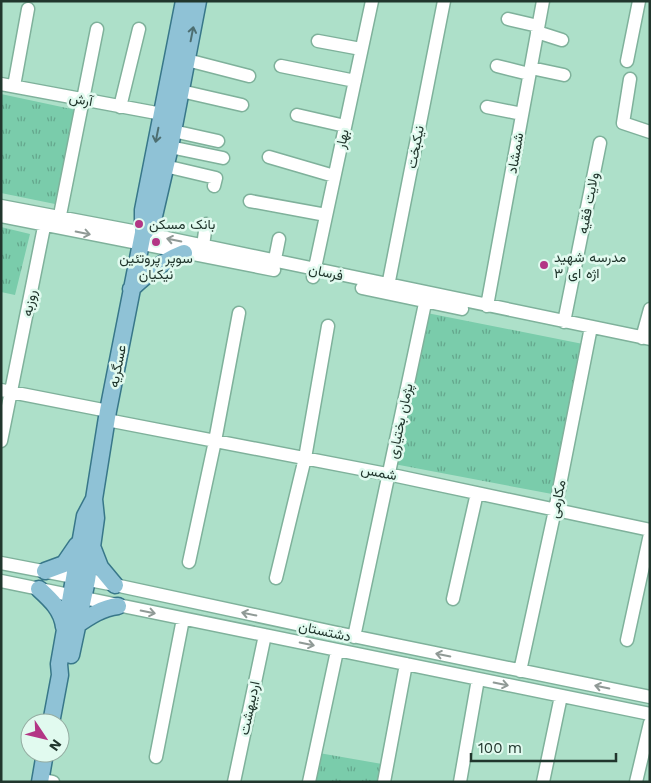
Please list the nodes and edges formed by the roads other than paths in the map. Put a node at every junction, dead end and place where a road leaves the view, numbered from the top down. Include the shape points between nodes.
1 (184, 1) edge
2 (198, 1) edge
3 (444, 1) edge
4 (543, 1) edge
5 (639, 1) edge
6 (370, 2) edge
7 (28, 9) dead end
8 (508, 19) dead end
9 (97, 29) dead end
10 (140, 29) dead end
11 (538, 29) junction
12 (562, 40) dead end
13 (318, 41) dead end
14 (361, 49) junction
15 (187, 60) junction
16 (627, 61) dead end
17 (282, 66) dead end
18 (497, 66) dead end
19 (530, 71) junction
20 (249, 76) dead end
21 (564, 76) dead end
22 (630, 79) dead end
23 (354, 81) junction
24 (1, 84) edge
25 (14, 86) junction
26 (181, 91) junction
27 (84, 100) junction
28 (242, 105) dead end
29 (120, 107) junction
30 (487, 107) dead end
31 (162, 114) junction
32 (522, 114) junction
33 (297, 115) dead end
34 (345, 126) junction
35 (173, 131) junction
36 (650, 132) edge
37 (218, 141) dead end
38 (600, 143) dead end
39 (170, 147) junction
40 (269, 157) dead end
41 (223, 158) dead end
42 (165, 166) junction
43 (334, 176) junction
44 (214, 186) dead end
45 (250, 201) dead end
46 (1, 206) edge
47 (326, 215) junction
48 (1, 216) edge
49 (52, 221) junction
50 (206, 224) dead end
51 (142, 239) junction
52 (279, 239) dead end
53 (203, 246) junction
54 (184, 252) junction
55 (273, 265) junction
56 (314, 274) junction
57 (131, 289) junction
58 (387, 289) junction
59 (426, 298) junction
60 (486, 306) junction
61 (650, 309) edge
62 (239, 313) dead end
63 (564, 322) junction
64 (328, 326) dead end
65 (590, 331) junction
66 (647, 342) edge
67 (6, 391) edge
68 (108, 415) junction
69 (1, 441) edge
70 (215, 442) junction
71 (305, 458) junction
72 (389, 474) junction
73 (476, 493) junction
74 (555, 510) junction
75 (650, 532) edge
76 (87, 543) junction
77 (1, 562) edge
78 (190, 562) dead end
79 (45, 571) junction
80 (81, 578) junction
81 (276, 578) dead end
82 (1, 581) edge
83 (115, 585) junction
84 (39, 589) junction
85 (77, 597) junction
86 (453, 599) dead end
87 (118, 606) junction
88 (183, 619) junction
89 (71, 627) junction
90 (265, 635) junction
91 (354, 637) junction
92 (626, 640) dead end
93 (337, 650) junction
94 (406, 664) junction
95 (520, 670) junction
96 (478, 679) junction
97 (576, 682) junction
98 (561, 696) junction
99 (650, 697) edge
100 (574, 699) junction
101 (53, 713) edge
102 (650, 714) edge
103 (650, 723) edge
104 (156, 757) dead end
105 (45, 763) edge
106 (44, 781) edge
107 (234, 782) edge
108 (309, 782) edge
109 (384, 782) edge
110 (460, 782) edge
111 (543, 782) edge
112 (636, 782) edge

1 - 31 main road, عسگریه
15 -> 2 main road, عسگریه
3 - 58 street, نیکبخت
4 - 11 street, شمشاد
5 - 16 street
6 - 14 street, بهار
7 - 25 street
8 - 11 street
9 - 27 street, روزبه
10 - 29 street
11 - 12 street
11 - 19 street, شمشاد
13 - 14 street
14 - 23 street, بهار
15 - 20 street
15 - 26 main road, عسگریه
17 - 23 street
18 - 19 street
19 - 21 street
19 - 32 street, شمشاد
22 - 36 street via 623,123
23 - 34 street, بهار
24 - 25 street, آرش
25 - 27 street, آرش
26 - 28 street
26 - 35 main road, عسگریه
27 - 29 street, آرش
27 - 49 street, روزبه
29 - 31 street, آرش
30 - 32 street
31 -> 51 main road, عسگریه via 143,210
32 - 60 street, شمشاد
33 - 34 street
34 - 43 street, بهار
35 - 37 street
35 - 39 main road, عسگریه
38 - 63 street, ولایت فقیه
39 - 41 street
39 - 42 main road, عسگریه
40 - 43 street
42 - 44 street via 216,178
42 - 51 main road, عسگریه via 154,216
43 - 47 street, بهار
45 - 47 street
46 - 49 street, فرسان
47 - 56 street, بهار
48 - 49 street, فرسان
49 - 51 street, فرسان
49 - 67 street, روزبه
50 - 53 street
53 -> 51 street, فرسان
51 - 54 street, فرسان
51 - 57 main road, عسگریه
52 - 55 street
53 - 55 street, فرسان
54 - 55 street, فرسان
54 - 57 main road via 152,270
55 - 56 street, فرسان
56 - 58 street, فرسان
57 - 68 main road, عسگریه
58 - 59 street, فرسان
59 - 60 street, فرسان
59 - 65 street, فرسان via 481,312
59 - 72 street, پژمان بختیاری
60 - 63 street, فرسان
61 - 66 street
62 - 70 street
63 - 65 street, فرسان
64 - 71 street
65 - 66 street, فرسان
65 - 74 street, مکارمی
67 - 68 street, شمس
67 - 69 street, روزبه
68 - 70 street, شمس
68 - 76 main road, عسگریه via 94,500 85,516
70 - 71 street, شمس
70 - 78 street
71 - 72 street, شمس
71 - 81 street
72 - 73 street, شمس
72 - 91 street, پژمان بختیاری
73 - 74 street, شمس
73 - 86 street
74 - 75 street, شمس
74 - 95 street, مکارمی
75 - 92 street
76 - 79 main road via 64,564
76 - 80 main road, عسگریه
76 - 83 main road
77 - 79 street, دشتستان
79 - 80 street, دشتستان
80 - 83 street, دشتستان
80 - 85 main road, عسگریه
82 - 84 street, دشتستان
91 -> 83 street, دشتستان
84 - 85 street, دشتستان
84 - 89 main road via 55,604
85 - 87 street, دشتستان
85 - 89 main road, عسگریه
87 -> 88 street, دشتستان
87 - 89 main road via 96,612
88 - 90 street, دشتستان
88 - 104 street
89 - 101 main road, عسگریه via 59,664
90 -> 93 street, دشتستان
90 - 107 street, اردیبهشت
95 -> 91 street, دشتستان
93 - 94 street, دشتستان
93 - 108 street
94 - 96 street, دشتستان
94 - 109 street
95 - 97 street, دشتستان
96 -> 98 street, دشتستان
96 - 110 street
99 -> 97 street, دشتستان
97 - 100 street
98 - 100 street, دشتستان
98 - 111 street
100 - 102 street, دشتستان
103 - 112 street
105 - 106 main road

